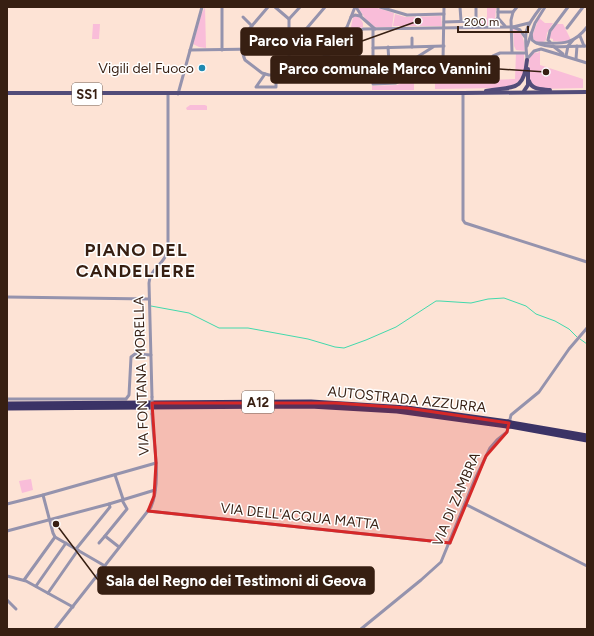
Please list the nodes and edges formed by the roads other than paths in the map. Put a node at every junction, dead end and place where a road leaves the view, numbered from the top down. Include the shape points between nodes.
1 (202, 7) edge
2 (222, 7) edge
3 (268, 7) edge
4 (275, 7) edge
5 (300, 7) edge
6 (324, 7) edge
7 (356, 7) edge
8 (380, 7) edge
9 (444, 7) edge
10 (460, 7) edge
11 (476, 7) edge
12 (498, 7) edge
13 (517, 7) edge
14 (541, 7) edge
15 (545, 7) edge
16 (568, 7) edge
17 (583, 7) edge
18 (498, 12) junction
19 (513, 12) junction
20 (444, 14) junction
21 (243, 17) dead end
22 (351, 17) junction
23 (363, 18) junction
24 (498, 18) junction
25 (289, 19) junction
26 (476, 21) junction
27 (444, 22) junction
28 (461, 22) junction
29 (529, 23) junction
30 (348, 24) junction
31 (252, 26) junction
32 (476, 27) junction
33 (490, 27) junction
34 (506, 27) junction
35 (512, 27) junction
36 (533, 27) junction
37 (587, 27) edge
38 (444, 28) junction
39 (567, 28) dead end
40 (362, 29) junction
41 (374, 29) junction
42 (352, 30) junction
43 (289, 31) junction
44 (359, 31) junction
45 (338, 35) junction
46 (530, 35) junction
47 (580, 36) junction
48 (525, 37) junction
49 (412, 38) dead end
50 (574, 40) junction
51 (359, 43) junction
52 (191, 44) junction
53 (553, 44) junction
54 (319, 46) junction
55 (412, 46) junction
56 (435, 46) junction
57 (444, 46) junction
58 (568, 46) junction
59 (577, 46) junction
60 (585, 46) edge
61 (388, 47) junction
62 (373, 48) junction
63 (243, 49) junction
64 (289, 49) junction
65 (190, 50) junction
66 (198, 50) junction
67 (222, 50) junction
68 (344, 50) dead end
69 (526, 51) junction
70 (333, 52) dead end
71 (512, 52) junction
72 (188, 56) junction
73 (493, 56) dead end
74 (566, 56) junction
75 (325, 57) junction
76 (576, 59) junction
77 (527, 60) junction
78 (341, 61) dead end
79 (443, 61) junction
80 (328, 62) junction
81 (389, 62) junction
82 (398, 62) junction
83 (289, 63) junction
84 (587, 63) edge
85 (466, 64) dead end
86 (389, 67) dead end
87 (265, 74) junction
88 (359, 74) junction
89 (373, 74) junction
90 (289, 75) junction
91 (404, 79) junction
92 (528, 80) junction
93 (276, 81) dead end
94 (522, 81) junction
95 (554, 90) junction
96 (486, 91) junction
97 (524, 91) junction
98 (587, 91) edge
99 (424, 92) junction
100 (566, 92) junction
101 (7, 93) edge
102 (463, 93) junction
103 (474, 93) junction
104 (168, 94) junction
105 (178, 94) junction
106 (587, 262) edge
107 (7, 298) edge
108 (149, 299) junction
109 (587, 328) edge
110 (151, 355) junction
111 (7, 399) edge
112 (7, 404) edge
113 (7, 408) edge
114 (509, 424) junction
115 (587, 436) edge
116 (587, 440) edge
117 (156, 463) junction
118 (115, 475) junction
119 (155, 490) junction
120 (43, 495) junction
121 (122, 500) junction
122 (7, 504) edge
123 (109, 504) junction
124 (465, 504) junction
125 (148, 511) junction
126 (49, 520) junction
127 (7, 531) edge
128 (105, 536) junction
129 (55, 538) junction
130 (66, 543) junction
131 (99, 543) dead end
132 (450, 543) junction
133 (119, 547) junction
134 (77, 549) junction
135 (104, 566) junction
136 (587, 566) edge
137 (7, 576) edge
138 (24, 580) junction
139 (36, 586) junction
140 (48, 593) junction
141 (7, 600) edge
142 (73, 607) junction
143 (16, 609) dead end
144 (55, 629) edge
145 (361, 629) edge

1 - 52 street
2 - 67 street
3 - 31 street
4 - 25 street
5 - 25 street
6 - 43 street via 307,28 302,31
7 - 22 street
7 - 23 street
8 - 20 street via 407,15
9 - 20 street
10 - 28 street
11 - 26 street
12 - 18 street
13 - 19 street
14 - 29 street
15 - 36 street
16 - 53 street via 549,33 548,40
17 - 39 street
18 - 19 street
18 - 24 street
19 - 35 street
20 - 27 street
21 - 31 street
22 - 23 street via 358,15
22 - 30 street
23 - 40 street via 365,25
23 - 41 street
24 - 33 street
24 - 34 street
25 - 43 street
26 - 28 street
26 - 32 street
27 - 28 street
27 - 38 street
29 - 35 street
29 - 36 street
29 - 48 street
30 - 42 street
30 - 45 street
31 - 63 street via 243,38
32 - 33 street
32 - 38 street
33 - 34 street
34 - 35 street
35 - 48 street via 520,30
35 - 71 street
36 - 46 street
37 - 47 street
38 - 41 street
38 - 57 street
40 - 41 street
40 - 44 street
41 - 62 street
42 - 44 street
42 - 45 street
43 - 64 street
44 - 51 street
45 - 54 street
46 - 48 street
46 - 53 street via 540,45
46 - 69 street
47 - 50 street
47 - 60 street
48 - 69 street
49 - 55 street
50 - 53 street
50 - 58 street
51 - 68 street
51 - 88 street
52 - 65 street
52 - 66 street
53 - 58 street
53 - 74 street via 556,50
54 - 64 street
54 - 75 street
55 - 56 street
55 - 61 street
56 - 57 street
56 - 82 street via 414,59
57 - 79 street
58 - 59 street
58 - 74 street
59 - 60 street
59 - 76 street
61 - 62 street
61 - 81 street
62 - 89 street
63 - 64 street
63 - 67 street
63 - 87 street via 245,60
64 - 83 street
65 - 66 street
65 - 72 street
66 - 67 street
66 - 72 street
69 - 71 street
69 - 77 street
70 - 75 street
71 - 73 street
72 - 105 street
74 - 76 street
74 - 77 street via 540,49 533,52
75 - 80 street
76 - 84 street
77 - 92 main road
77 - 94 main road
78 - 80 street
79 - 85 street via 448,64
79 - 91 street
80 - 83 street
81 - 82 street
81 - 86 street
82 - 91 street
83 - 90 street
87 - 90 street
87 - 93 street via 256,87 276,87
88 - 89 street
88 - 90 street
89 - 91 street via 373,82 393,84
92 - 95 main road via 535,88
92 - 97 main road via 528,86
94 - 96 main road via 510,88
94 - 97 main road
95 - 97 main road
95 - 98 main road
96 - 97 main road
96 - 99 main road
97 - 100 main road
97 - 103 main road
98 - 100 main road, SS1
99 - 102 main road, SS1
99 - 105 main road, SS1
100 - 103 main road, SS1
101 - 104 main road, SS1
102 - 103 main road, SS1
102 - 106 street via 465,223
104 - 105 main road, SS1
104 - 108 street, VIA FONTANA MORELLA via 168,249 165,259 150,276
107 - 108 street
108 - 110 street, VIA FONTANA MORELLA
109 - 124 street, VIA DI ZAMBRA via 539,392 511,415 507,432 488,451
110 - 111 street via 135,354 131,357 129,396 126,399
110 - 117 street, VIA FONTANA MORELLA, bridge
112 - 114 highway, AUTOSTRADA AZZURRA / A12 via 312,402 402,408
113 - 114 highway, AUTOSTRADA AZZURRA / A12 via 310,406 397,411
114 - 115 highway, AUTOSTRADA AZZURRA / A12
114 - 116 highway, AUTOSTRADA AZZURRA / A12
117 - 118 street
117 - 119 street, VIA FONTANA MORELLA
118 - 120 street
118 - 121 street
119 - 121 street
119 - 125 street, VIA FONTANA MORELLA via 154,500
120 - 122 street
120 - 126 street
121 - 123 street
121 - 128 street via 128,509
123 - 126 street
123 - 134 street via 110,507
124 - 132 street, VIA DI ZAMBRA
124 - 136 street
125 - 132 street, VIA DELL'ACQUA MATTA
125 - 133 street, VIA FONTANA MORELLA
126 - 127 street
126 - 129 street
128 - 131 street
128 - 133 street
129 - 130 street
129 - 138 street
130 - 134 street
130 - 139 street
132 - 145 street, VIA DI ZAMBRA via 435,568
133 - 135 street, VIA FONTANA MORELLA
134 - 135 street
134 - 140 street
135 - 142 street, VIA FONTANA MORELLA
137 - 138 street
138 - 139 street
139 - 140 street
140 - 142 street
141 - 143 street
142 - 144 street, VIA FONTANA MORELLA

